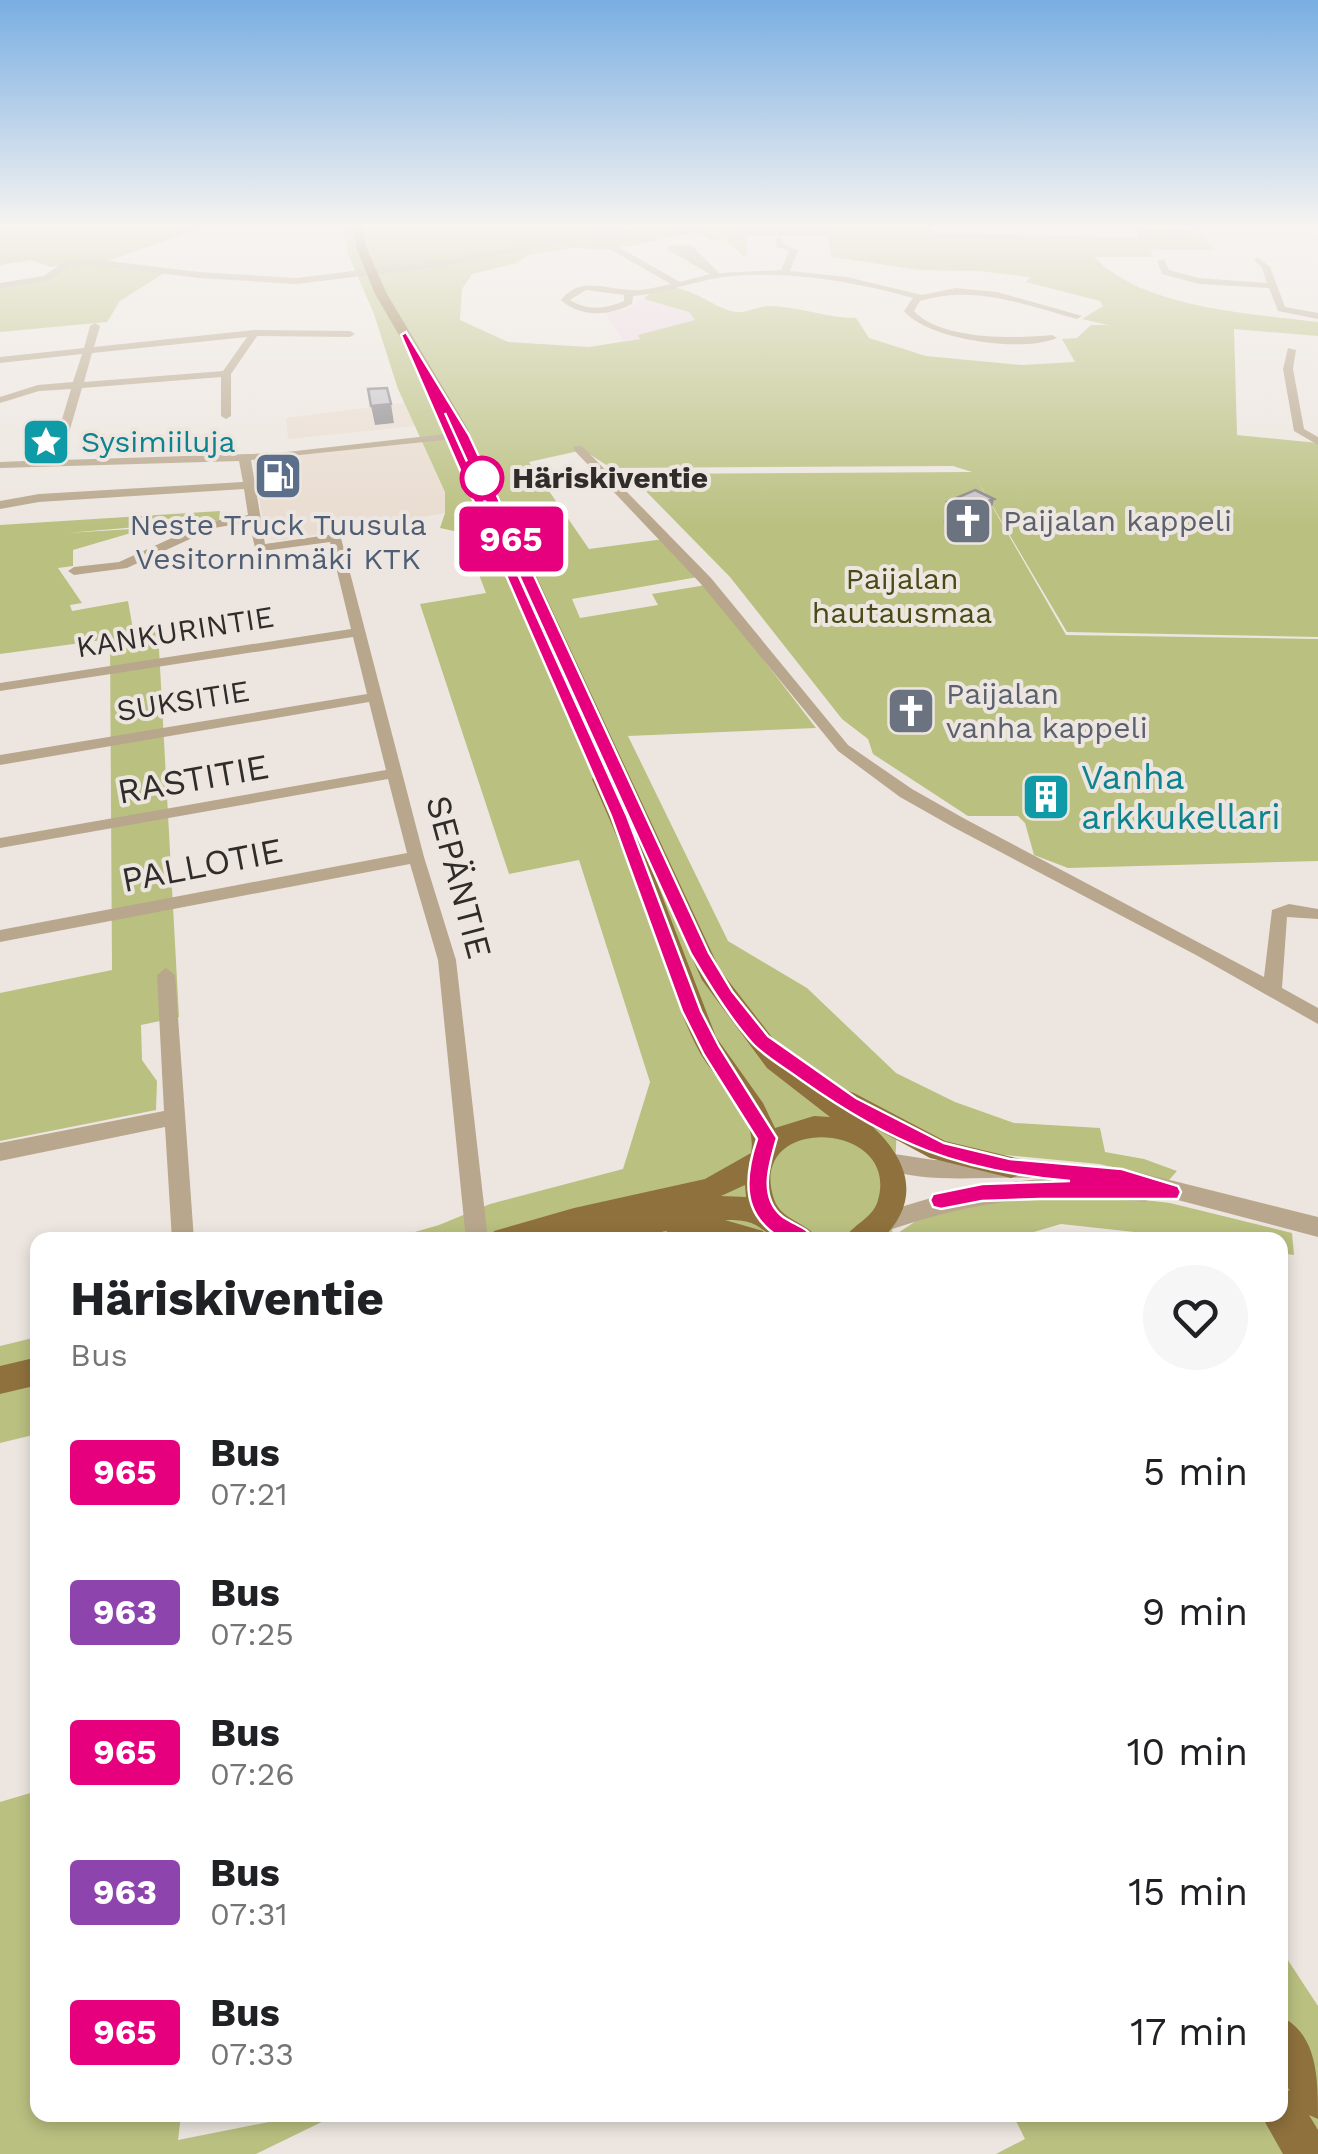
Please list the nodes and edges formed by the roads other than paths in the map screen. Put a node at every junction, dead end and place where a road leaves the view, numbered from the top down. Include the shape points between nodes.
1 (401, 325) edge
2 (920, 325) edge
3 (95, 326) dead end
4 (254, 334) junction
5 (350, 334) dead end
6 (1052, 338) dead end
7 (88, 350) junction
8 (1291, 350) dead end
9 (0, 360) edge
10 (226, 374) junction
11 (77, 385) junction
12 (0, 400) edge
13 (226, 416) dead end
14 (456, 436) junction
15 (1318, 442) edge
16 (578, 448) dead end
17 (244, 455) junction
18 (55, 461) junction
19 (0, 465) edge
20 (249, 486) junction
21 (0, 505) edge
22 (254, 518) junction
23 (74, 571) dead end
24 (359, 632) junction
25 (0, 687) edge
26 (376, 698) junction
27 (0, 760) edge
28 (396, 774) junction
29 (0, 843) edge
30 (416, 857) junction
31 (1313, 914) dead end
32 (0, 936) edge
33 (166, 974) dead end
34 (1273, 989) junction
35 (1318, 1018) edge
36 (762, 1041) junction
37 (174, 1117) junction
38 (0, 1152) edge
39 (880, 1152) junction
40 (763, 1155) junction
41 (1010, 1168) junction
42 (1170, 1192) junction
43 (1318, 1228) edge
44 (770, 1229) edge
45 (182, 1232) edge
46 (476, 1232) edge
47 (531, 1232) edge
48 (613, 1232) edge
49 (869, 1232) edge
50 (873, 1232) edge
51 (30, 1373) edge
52 (0, 1380) edge
53 (30, 1388) edge
54 (0, 1394) edge
55 (1288, 2050) edge
56 (1318, 2097) edge
57 (1288, 2122) edge
58 (1308, 2154) edge

1 - 14 main road
2 - 6 street via 983,336
3 - 7 street
4 - 5 street
4 - 7 street
4 - 10 street
7 - 9 street
7 - 11 street
8 - 15 street via 1299,431
10 - 11 street
10 - 13 street
11 - 12 street
11 - 18 street
14 - 17 street
14 - 36 main road via 700,954
14 - 40 main road via 619,816 696,1021 767,1138
16 - 34 street via 706,580 843,748 959,823
17 - 18 street
17 - 20 street
18 - 19 street
20 - 21 street
20 - 22 street
22 - 23 street via 211,525 122,565
22 - 24 street, SEPÄNTIE via 260,549 334,538
24 - 25 street, KANKURINTIE
24 - 26 street, SEPÄNTIE
26 - 27 street, SUKSITIE
26 - 28 street, SEPÄNTIE
28 - 29 street, RASTITIE
28 - 30 street, SEPÄNTIE
30 - 32 street, PALLOTIE
30 - 46 street, SEPÄNTIE via 447,960
31 - 34 street via 1278,914
33 - 37 street
34 - 35 street
36 - 39 main road
36 - 41 main road via 849,1103 915,1139
37 - 38 street
37 - 45 street
39 - 40 main road via 848,1129 810,1126 783,1134
39 - 41 street via 934,1169
39 - 49 main road via 892,1197
40 - 44 main road via 756,1184
40 - 47 main road via 739,1178 710,1190
41 - 42 street via 1108,1175
42 - 43 street
42 - 50 street via 982,1192 924,1205
44 - 48 main road
51 - 52 main road
53 - 54 main road
55 - 56 main road
57 - 58 main road

